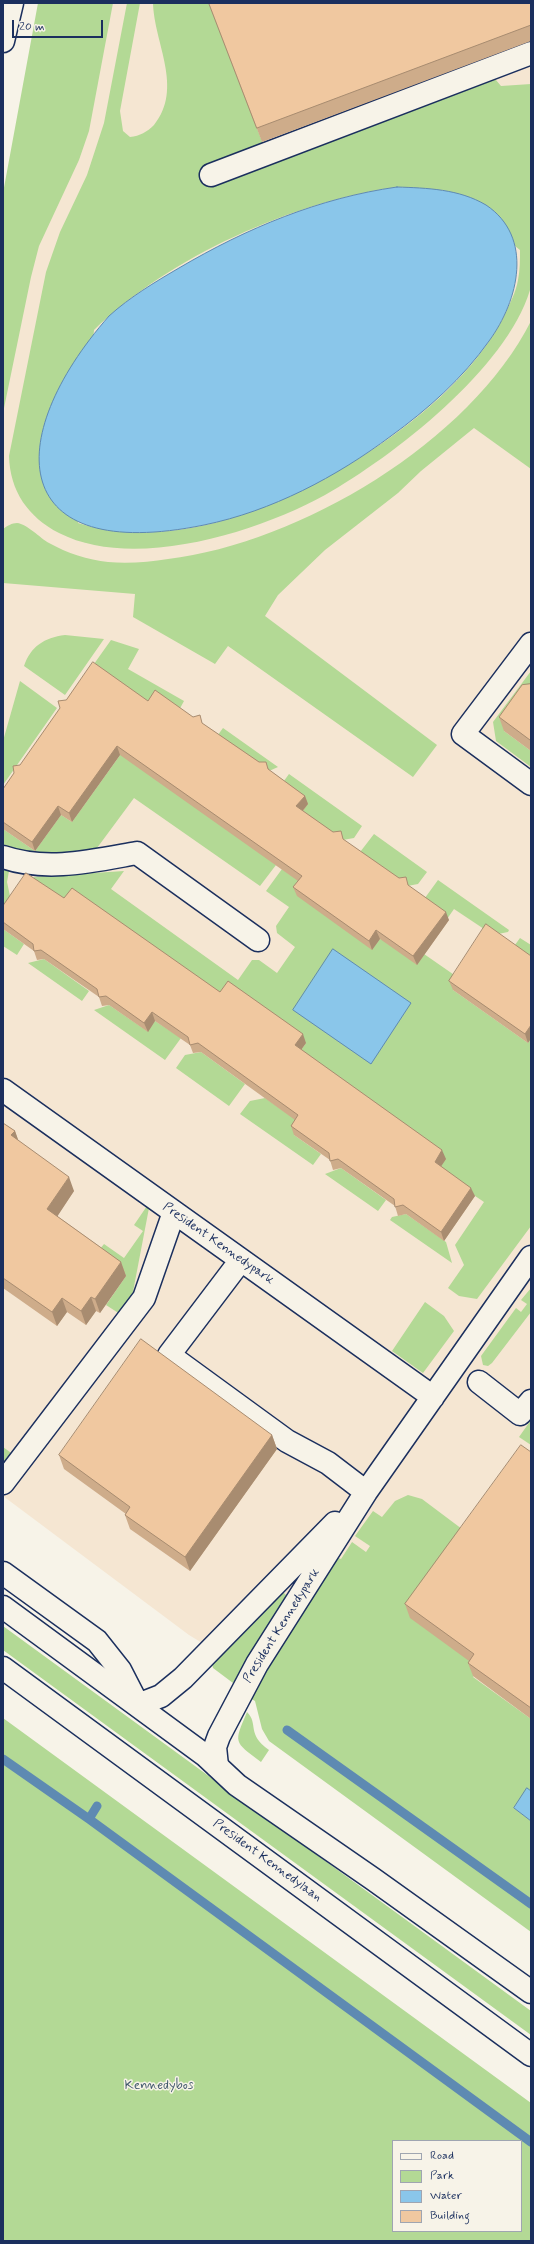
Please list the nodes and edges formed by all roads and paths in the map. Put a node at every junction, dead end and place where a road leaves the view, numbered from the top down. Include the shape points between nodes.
1 (12, 3) edge
2 (3, 41) edge
3 (531, 53) edge
4 (211, 175) dead end
5 (531, 644) edge
6 (531, 784) edge
7 (3, 857) edge
8 (258, 940) dead end
9 (3, 1090) edge
10 (174, 1212) junction
11 (531, 1257) edge
12 (241, 1260) junction
13 (479, 1382) dead end
14 (433, 1397) junction
15 (531, 1401) edge
16 (3, 1483) edge
17 (366, 1492) junction
18 (3, 1573) edge
19 (3, 1607) edge
20 (3, 1668) edge
21 (138, 1705) junction
22 (217, 1766) junction
23 (531, 1992) edge
24 (531, 2055) edge

1 - 2 street
3 - 4 street
5 - 6 street via 462,734
7 - 8 street via 26,863 50,865 136,854
9 - 10 street, President Kennedypark
10 - 12 street, President Kennedypark
10 - 16 street via 144,1298
11 - 14 street, President Kennedypark
12 - 14 street, President Kennedypark
12 - 17 street via 169,1356 287,1441 328,1463
13 - 15 street via 520,1414
14 - 17 street, President Kennedypark
17 - 21 street, President Kennedypark via 183,1678 161,1696
17 - 22 street, President Kennedypark via 261,1658 230,1713 215,1748
18 - 21 street via 97,1641 120,1670
19 - 21 street
20 - 24 street, President Kennedylaan
21 - 22 street
22 - 23 street via 237,1785

